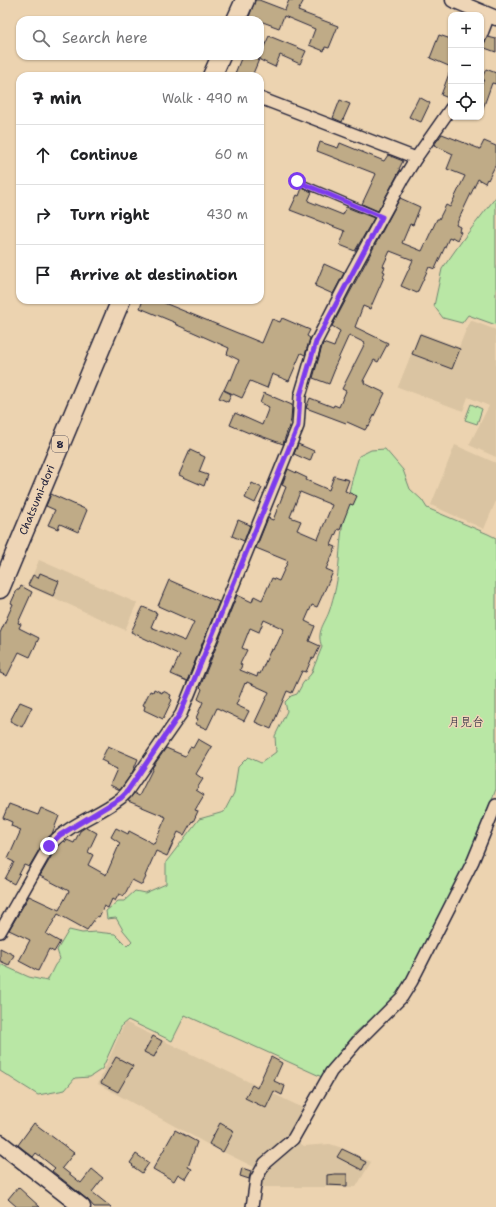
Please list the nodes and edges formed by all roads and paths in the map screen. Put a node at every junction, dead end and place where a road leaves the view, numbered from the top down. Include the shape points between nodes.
1 (245, 0) edge
2 (453, 0) edge
3 (238, 16) edge
4 (492, 16) edge
5 (484, 31) edge
6 (219, 60) edge
7 (214, 72) edge
8 (264, 100) edge
9 (448, 112) edge
10 (416, 158) junction
11 (297, 181) dead end
12 (382, 217) junction
13 (118, 304) edge
14 (0, 589) edge
15 (496, 804) edge
16 (0, 932) edge
17 (0, 1144) edge
18 (82, 1207) edge
19 (252, 1207) edge

1 - 3 main road
2 - 4 street
4 - 5 street
6 - 7 main road
8 - 10 street
9 - 10 street
10 - 12 street
11 - 12 lane
12 - 16 street via 316,342 300,396 298,426 180,714 126,793 66,831 49,846
13 - 14 main road, Chatsumi-dori / 8
15 - 19 street via 474,862 412,981 402,997 331,1072 293,1139 265,1163 256,1179
17 - 18 main road

